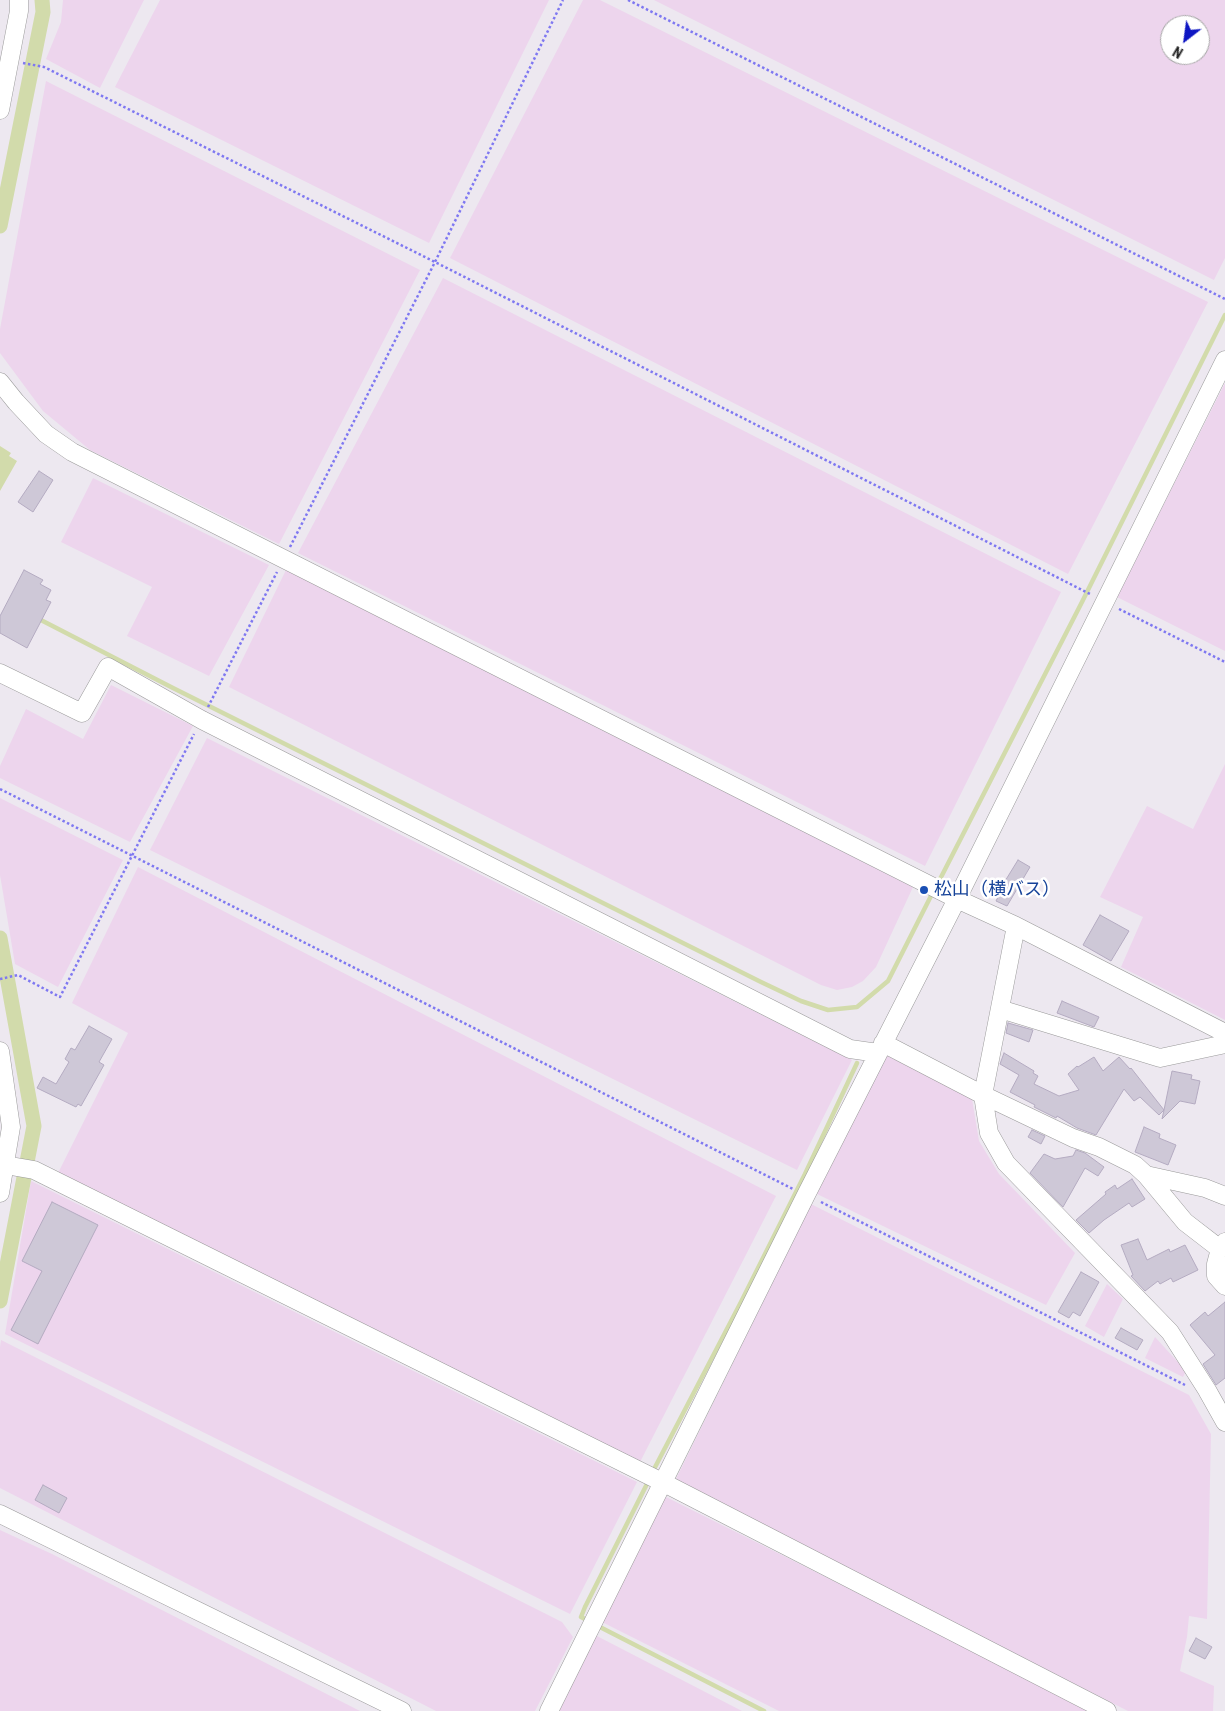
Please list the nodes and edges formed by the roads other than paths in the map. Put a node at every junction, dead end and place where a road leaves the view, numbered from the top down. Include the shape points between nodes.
1 (19, 0) edge
2 (5, 59) edge
3 (0, 110) edge
4 (1225, 360) edge
5 (0, 382) edge
6 (0, 673) edge
7 (957, 899) junction
8 (1016, 926) junction
9 (1000, 1009) junction
10 (1225, 1033) edge
11 (1225, 1044) edge
12 (880, 1048) junction
13 (0, 1051) edge
14 (983, 1095) junction
15 (5, 1125) edge
16 (5, 1165) junction
17 (1146, 1175) junction
18 (0, 1193) edge
19 (1225, 1196) edge
20 (1223, 1246) edge
21 (1225, 1286) edge
22 (1225, 1422) edge
23 (664, 1483) junction
24 (0, 1514) edge
25 (402, 1711) edge
26 (549, 1711) edge
27 (1107, 1711) edge

1 - 2 street via 19,11
2 - 3 street
4 - 7 street
5 - 7 street via 46,434 72,452
6 - 12 street via 82,713 108,667 202,720 850,1049
7 - 8 street
7 - 12 street
8 - 9 street
8 - 10 street
9 - 11 street via 1160,1058
9 - 14 street
12 - 14 street
12 - 23 street
13 - 15 street
14 - 17 street via 1099,1147 1135,1165
14 - 22 street via 989,1133 1006,1163 1170,1332
15 - 16 street
16 - 18 street
16 - 23 street via 34,1170
17 - 19 street via 1205,1188
17 - 20 street via 1186,1222
20 - 21 street via 1216,1264 1216,1276
23 - 26 street
23 - 27 street
24 - 25 street

